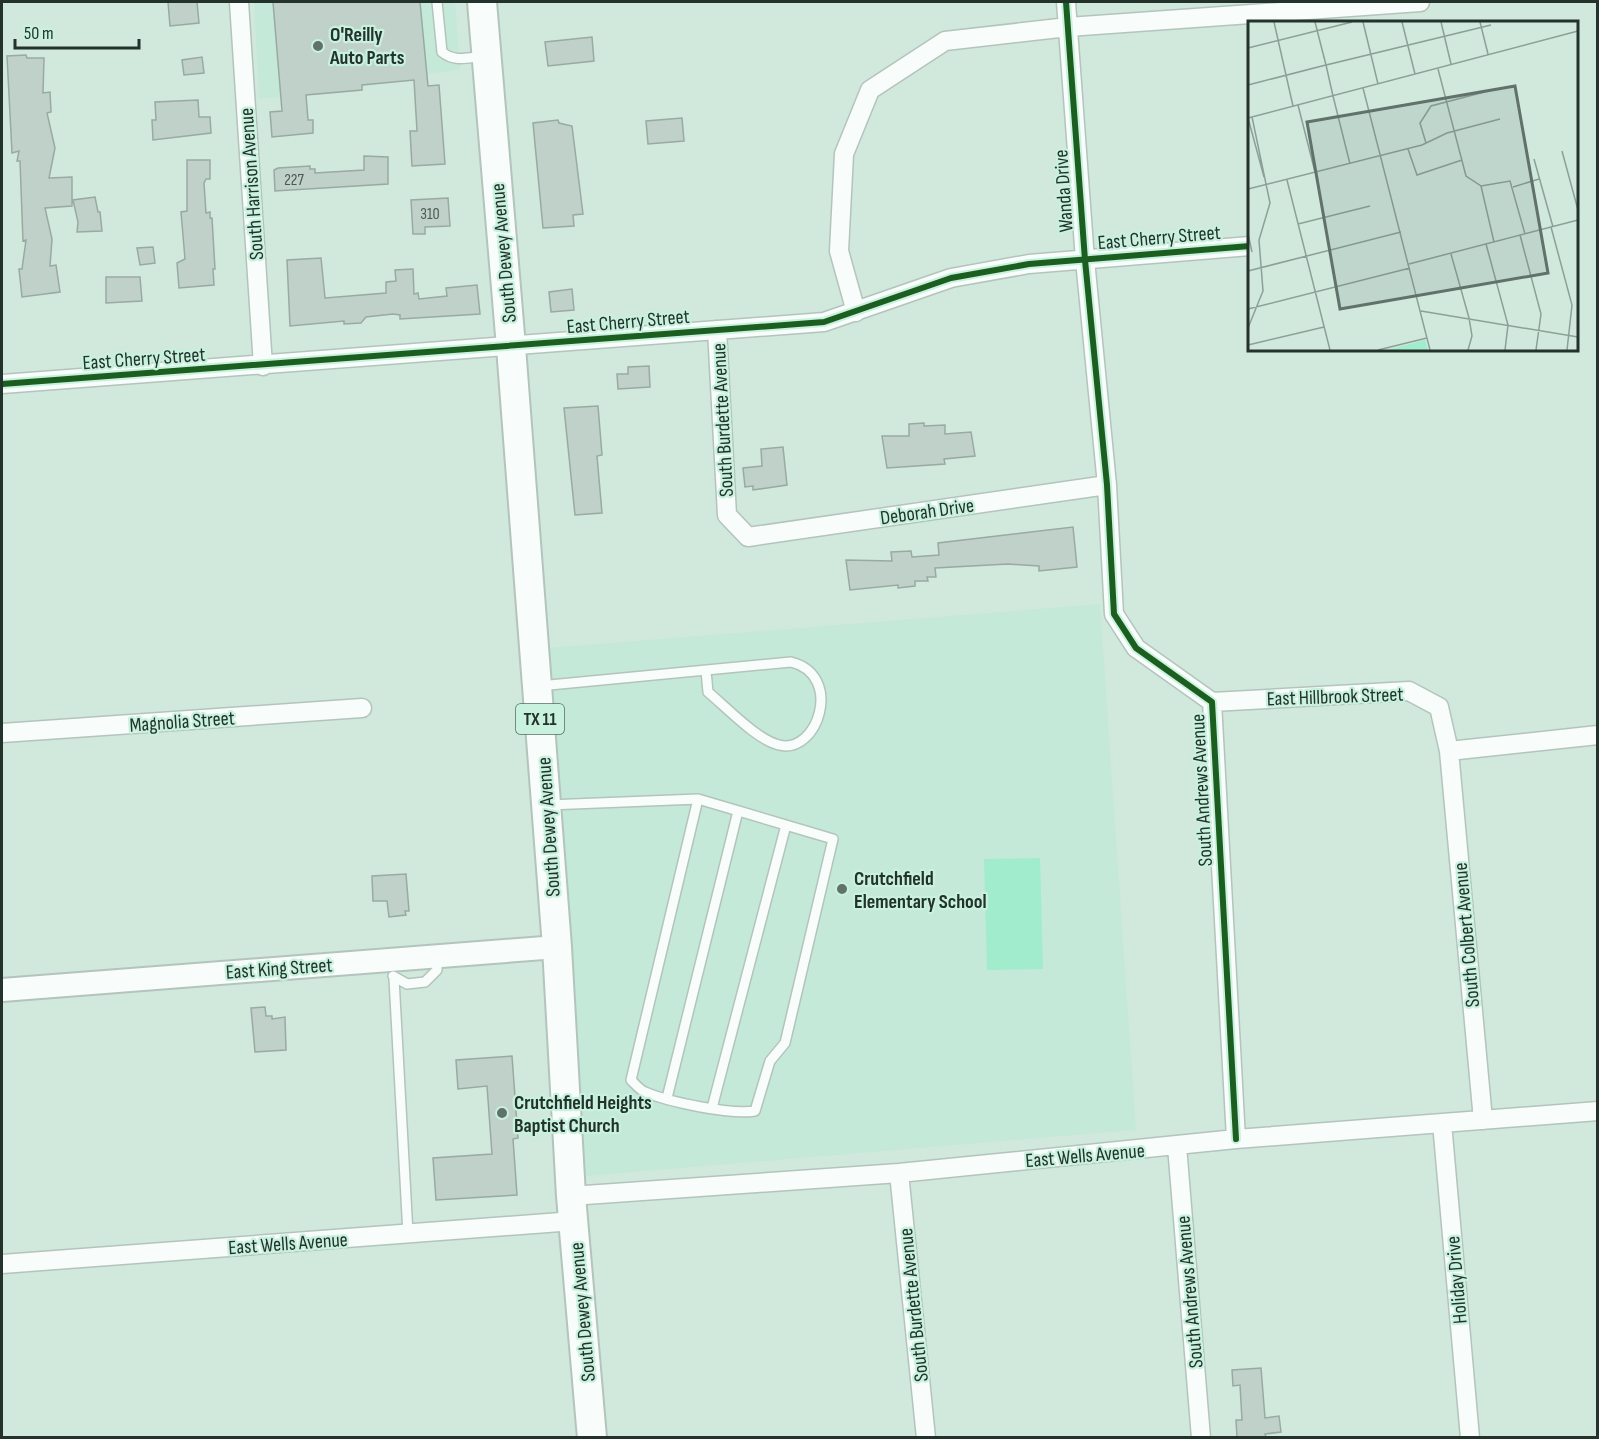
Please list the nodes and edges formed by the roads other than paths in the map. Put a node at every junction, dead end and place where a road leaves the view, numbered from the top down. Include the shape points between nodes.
1 (239, 2) edge
2 (437, 2) edge
3 (482, 2) edge
4 (1066, 2) edge
5 (1420, 2) edge
6 (1068, 27) junction
7 (486, 56) junction
8 (1248, 246) edge
9 (1085, 260) junction
10 (856, 312) junction
11 (717, 330) junction
12 (511, 347) junction
13 (262, 366) junction
14 (2, 384) edge
15 (1107, 485) junction
16 (748, 537) joint
17 (706, 671) junction
18 (537, 686) junction
19 (1212, 702) junction
20 (362, 708) dead end
21 (2, 733) edge
22 (1598, 735) edge
23 (1449, 751) junction
24 (698, 800) junction
25 (546, 805) junction
26 (738, 812) junction
27 (786, 825) junction
28 (557, 947) junction
29 (392, 969) junction
30 (2, 990) edge
31 (667, 1098) junction
32 (712, 1108) junction
33 (1598, 1111) edge
34 (1483, 1120) junction
35 (1442, 1123) junction
36 (1236, 1139) junction
37 (1177, 1146) junction
38 (899, 1173) junction
39 (573, 1208) junction
40 (408, 1234) junction
41 (2, 1264) edge
42 (592, 1437) edge
43 (926, 1437) edge
44 (1202, 1437) edge
45 (1470, 1437) edge

1 - 13 street, South Harrison Avenue
2 - 7 lane via 442,52 458,59
3 - 7 main road, South Dewey Avenue / TX 11
4 - 6 street, Wanda Drive
5 - 6 street
6 - 9 street, Wanda Drive
6 - 10 street via 945,41 870,90 844,154 839,251
7 - 12 main road, South Dewey Avenue / TX 11
8 - 9 street, East Cherry Street
9 - 10 street, East Cherry Street via 1029,264 951,278
9 - 15 street, Wanda Drive
10 - 11 street, East Cherry Street via 824,322
11 - 12 street, East Cherry Street
11 - 16 street, South Burdette Avenue via 727,515
12 - 13 street, East Cherry Street
12 - 18 main road, South Dewey Avenue / TX 11
13 - 14 street, East Cherry Street
15 - 16 street, Deborah Drive
15 - 19 street, South Andrews Avenue via 1114,614 1136,648
17 - 17 lane via 791,662 803,665 814,673 822,694 814,728 796,744 780,746 767,740 708,692
17 - 18 lane
18 - 25 main road, South Dewey Avenue / TX 11
19 - 23 street, East Hillbrook Street via 1409,691 1439,707
19 - 36 street, South Andrews Avenue
20 - 21 street, Magnolia Street
22 - 23 street
23 - 34 street, South Colbert Avenue
24 - 25 lane
24 - 26 lane
24 - 31 lane via 631,1080 644,1092
25 - 28 main road, South Dewey Avenue / TX 11
26 - 27 lane
26 - 31 lane
27 - 32 lane
27 - 32 lane via 833,839 785,1043 770,1061 755,1111 740,1113
28 - 29 street, East King Street via 437,956
28 - 39 main road, South Dewey Avenue / TX 11
29 - 30 street, East King Street
29 - 40 lane
31 - 32 lane
33 - 34 street, East Wells Avenue
34 - 35 street, East Wells Avenue
35 - 36 street, East Wells Avenue
35 - 45 street, Holiday Drive
36 - 37 street, East Wells Avenue
37 - 38 street, East Wells Avenue
37 - 44 street, South Andrews Avenue
38 - 39 street, East Wells Avenue
38 - 43 street, South Burdette Avenue
39 - 40 street, East Wells Avenue
39 - 42 main road, South Dewey Avenue / TX 11
40 - 41 street, East Wells Avenue

